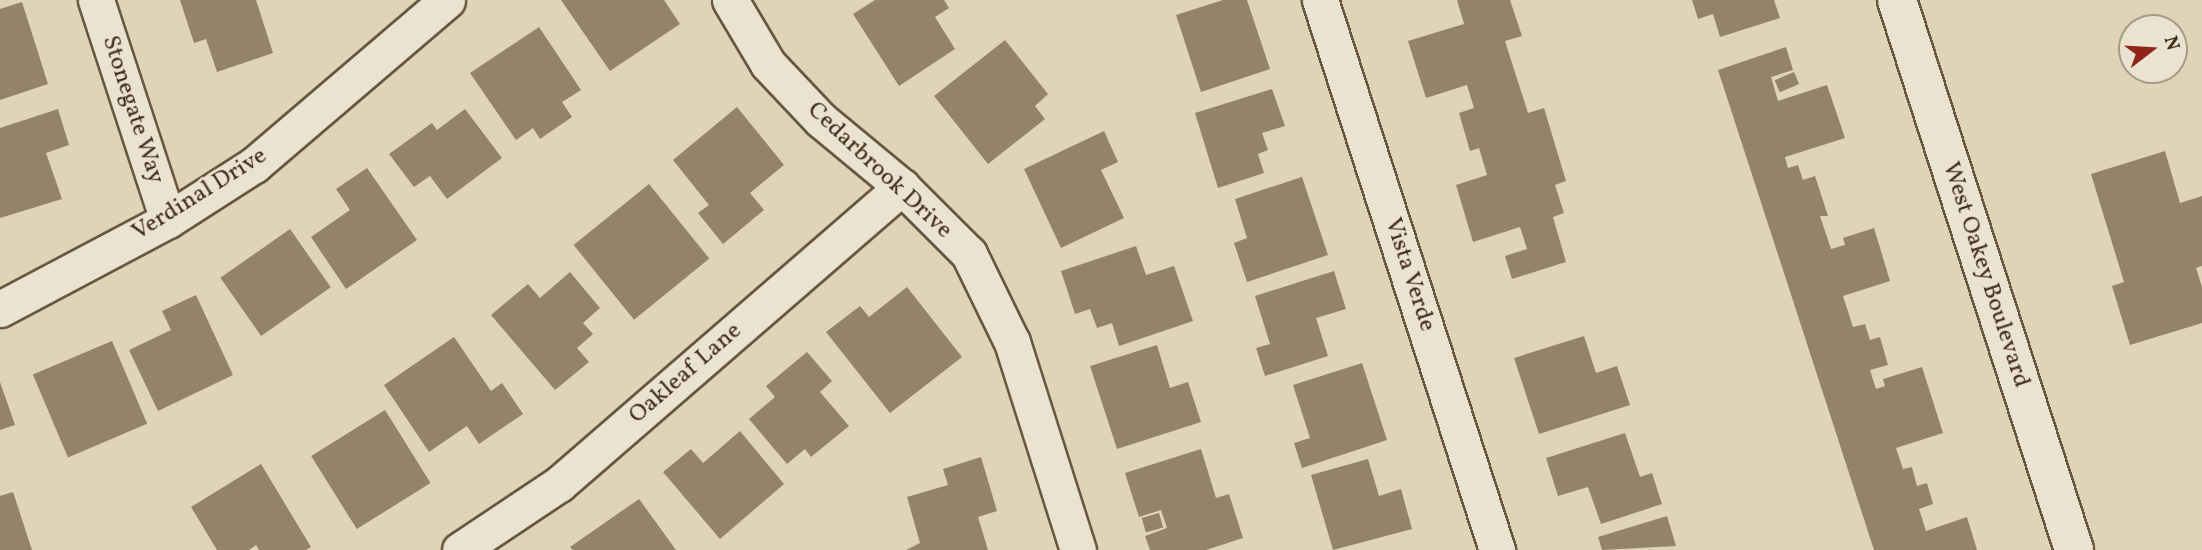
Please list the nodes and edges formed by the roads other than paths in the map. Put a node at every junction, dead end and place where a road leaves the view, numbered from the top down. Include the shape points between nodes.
1 (96, 0) edge
2 (447, 0) edge
3 (730, 0) edge
4 (1320, 0) edge
5 (1897, 0) edge
6 (902, 187) junction
7 (168, 220) junction
8 (0, 309) edge
9 (460, 550) edge
10 (1078, 550) edge
11 (1497, 550) edge
12 (2074, 550) edge

1 - 7 street, Stonegate Way
2 - 7 street, Verdinal Drive via 254,165
3 - 6 street, Cedarbrook Drive via 768,64 821,120
4 - 11 street, Vista Verde
5 - 12 main road, West Oakey Boulevard
6 - 9 street, Oakleaf Lane via 559,484
6 - 10 street, Cedarbrook Drive via 969,254 1012,342
7 - 8 street, Verdinal Drive

